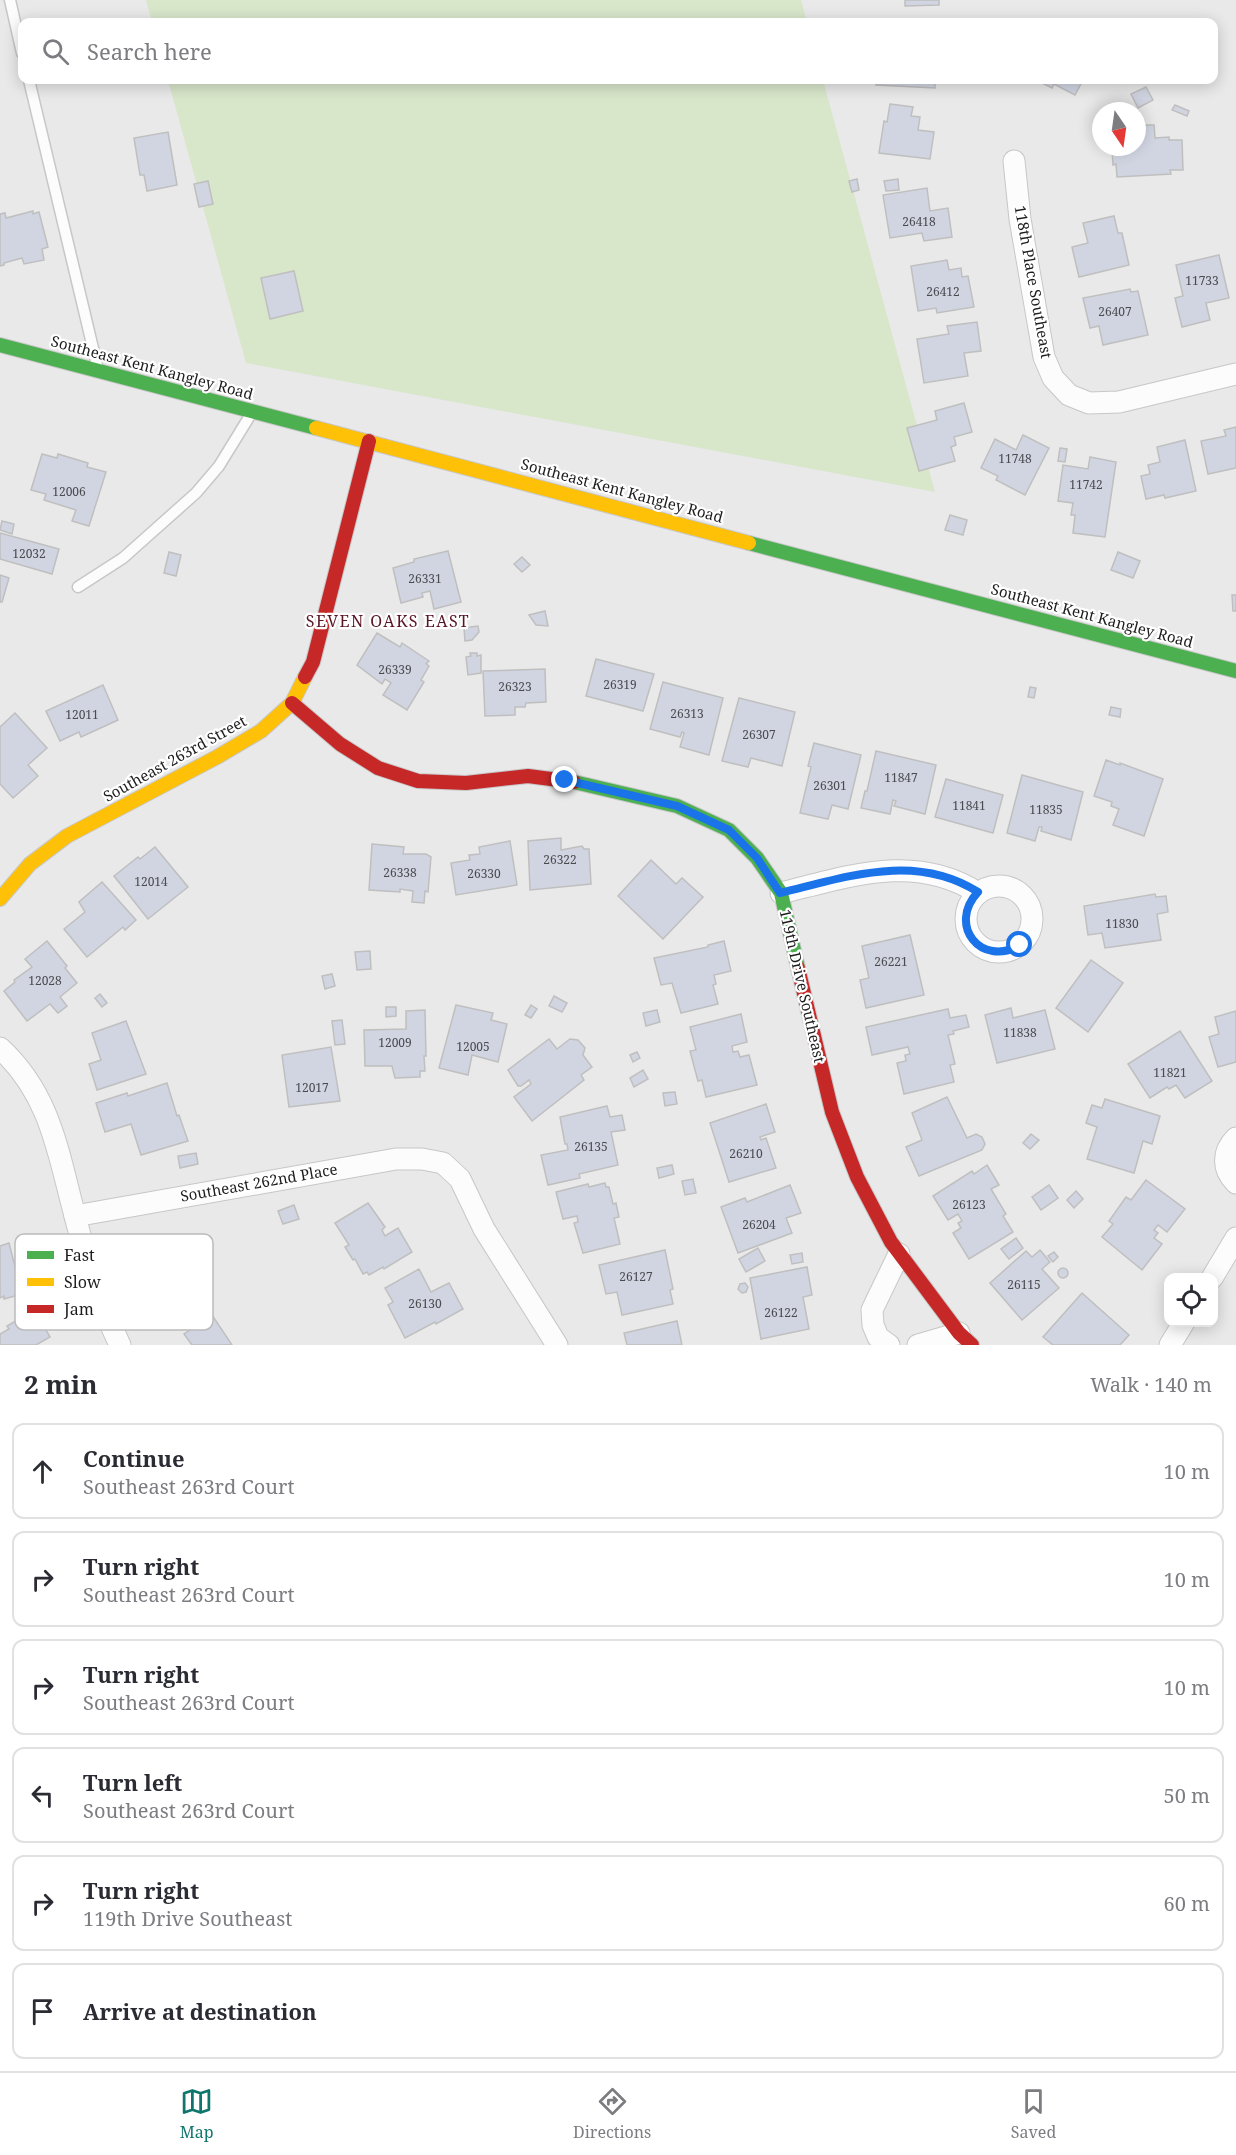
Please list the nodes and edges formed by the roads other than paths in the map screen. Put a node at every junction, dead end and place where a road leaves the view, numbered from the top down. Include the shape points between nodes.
1 (10, 0) edge
2 (18, 35) edge
3 (30, 84) edge
4 (1014, 161) dead end
5 (0, 345) edge
6 (98, 371) junction
7 (1236, 374) edge
8 (253, 411) junction
9 (369, 441) junction
10 (78, 588) dead end
11 (1236, 671) edge
12 (292, 703) junction
13 (978, 892) dead end
14 (780, 893) junction
15 (0, 899) edge
16 (0, 1048) edge
17 (1236, 1138) edge
18 (1236, 1183) edge
19 (75, 1216) junction
20 (80, 1234) edge
21 (1236, 1238) edge
22 (899, 1254) junction
23 (1215, 1273) edge
24 (1181, 1327) edge
25 (112, 1330) edge
26 (965, 1339) edge
27 (120, 1345) edge
28 (557, 1345) edge
29 (889, 1345) edge
30 (918, 1345) edge
31 (1170, 1345) edge

1 - 2 lane
3 - 6 lane
4 - 7 street, 118th Place Southeast via 1044,357 1053,378 1069,395 1089,403 1119,402
5 - 6 street, Southeast Kent Kangley Road
6 - 8 street, Southeast Kent Kangley Road
8 - 9 street, Southeast Kent Kangley Road
8 - 10 lane via 219,466 196,493 123,558
9 - 11 street, Southeast Kent Kangley Road
9 - 12 street, Southeast 263rd Street via 313,662
12 - 14 street, 119th Drive Southeast via 340,744 378,768 418,781 466,783 528,776 565,780 677,806 729,830 757,858
12 - 15 street, Southeast 263rd Street via 261,731 217,757 66,836 30,864
13 - 14 street via 930,872 898,869
14 - 22 street, 119th Drive Southeast via 832,1112 857,1177
16 - 19 street via 32,1086 51,1124
17 - 18 street via 1228,1146 1225,1165
19 - 20 street
19 - 28 street, Southeast 262nd Place via 396,1159 443,1163 460,1179 484,1229
21 - 23 street
22 - 26 street, 119th Drive Southeast
22 - 29 street via 872,1310 878,1337
24 - 31 street
25 - 27 street
26 - 30 street, 119th Drive Southeast

